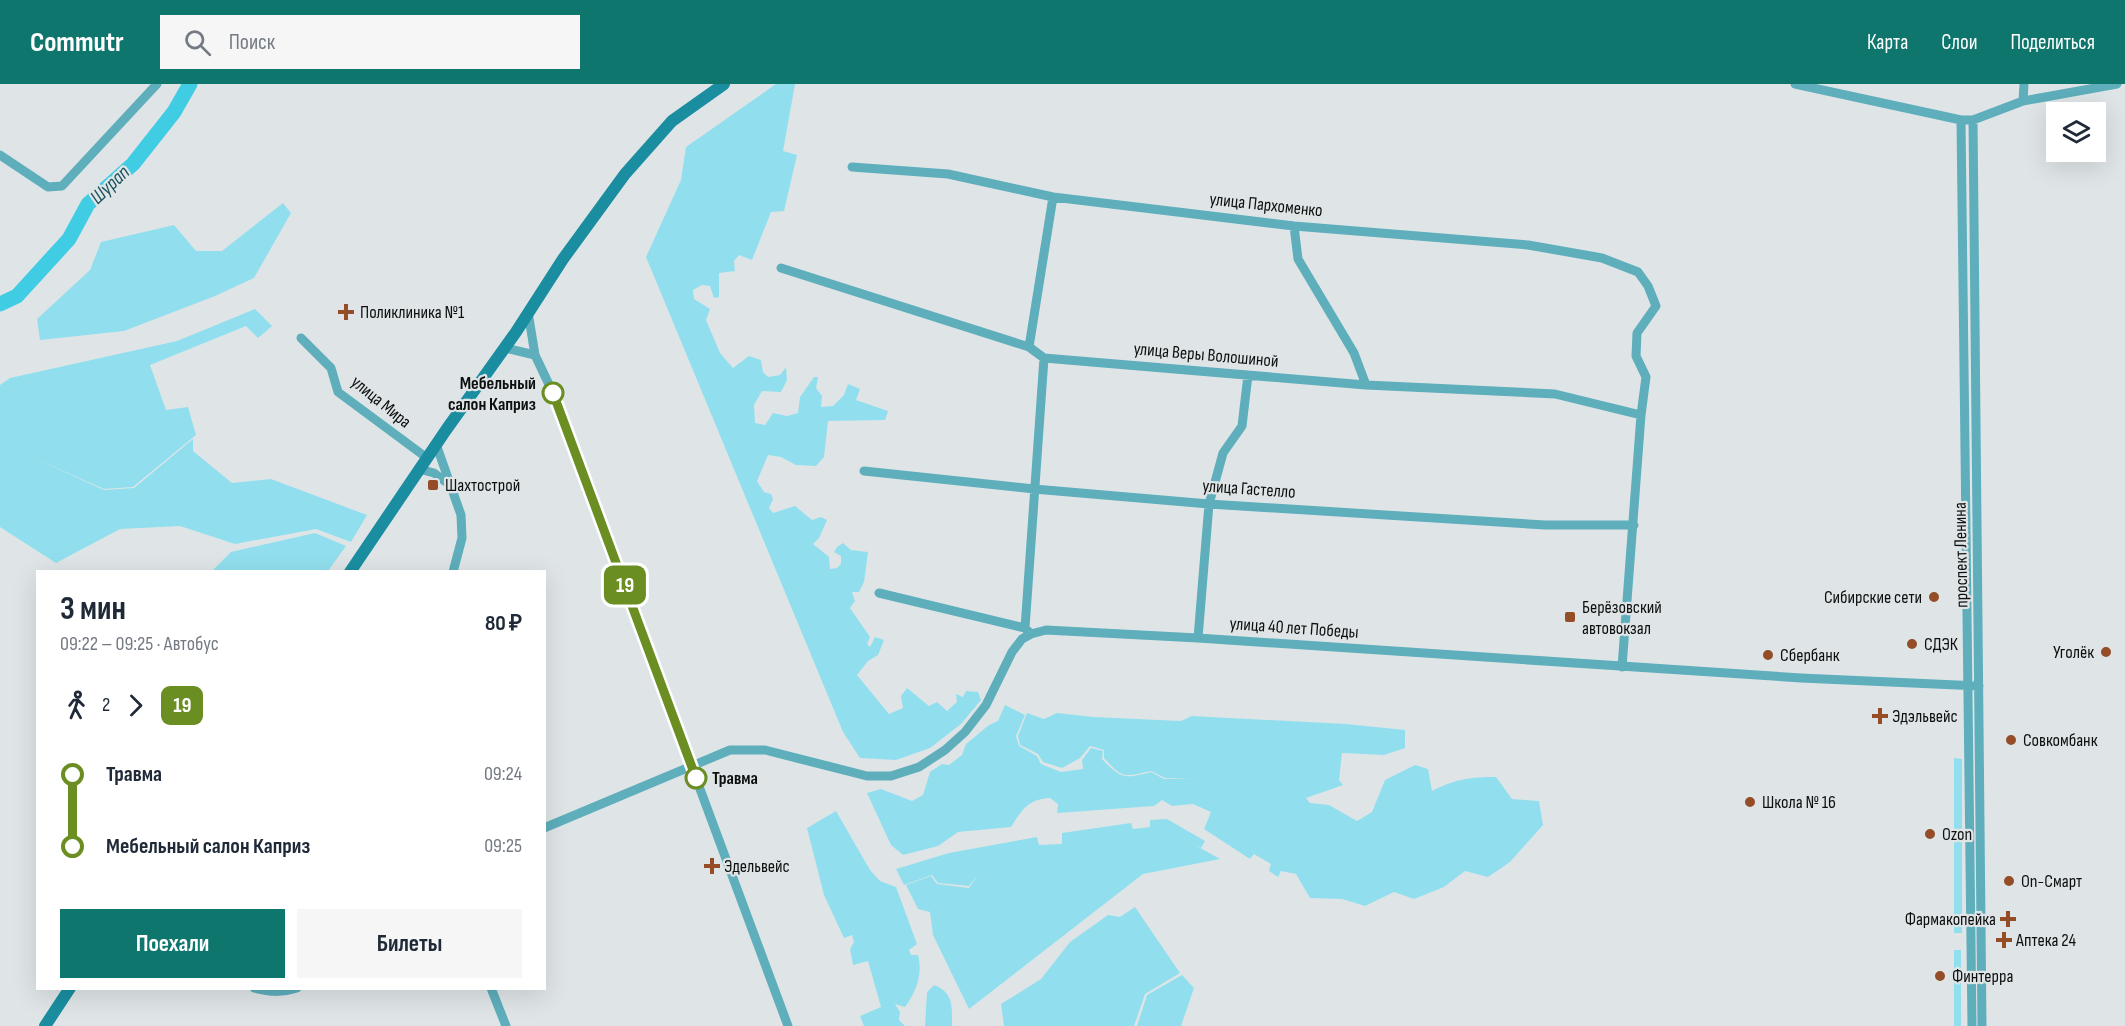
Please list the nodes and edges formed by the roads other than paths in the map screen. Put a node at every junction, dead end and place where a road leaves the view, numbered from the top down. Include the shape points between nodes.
1 (157, 84) edge
2 (724, 84) edge
3 (1795, 84) edge
4 (2024, 84) edge
5 (2117, 84) edge
6 (2024, 101) junction
7 (1961, 120) junction
8 (1973, 120) junction
9 (0, 155) edge
10 (852, 168) dead end
11 (1053, 197) junction
12 (1294, 226) junction
13 (781, 268) dead end
14 (528, 312) junction
15 (302, 338) dead end
16 (1029, 347) junction
17 (505, 348) junction
18 (535, 355) junction
19 (1044, 358) junction
20 (1248, 375) junction
21 (1366, 385) junction
22 (1641, 415) junction
23 (436, 444) junction
24 (427, 458) junction
25 (419, 469) junction
26 (864, 471) dead end
27 (452, 486) junction
28 (1034, 489) junction
29 (1209, 504) junction
30 (1634, 525) junction
31 (352, 570) edge
32 (454, 570) edge
33 (879, 593) dead end
34 (1028, 631) junction
35 (1198, 638) junction
36 (1622, 667) junction
37 (1968, 685) junction
38 (1979, 686) junction
39 (691, 766) junction
40 (546, 827) edge
41 (69, 990) edge
42 (262, 990) edge
43 (290, 990) edge
44 (492, 990) edge
45 (45, 1026) edge
46 (506, 1026) edge
47 (788, 1026) edge
48 (1972, 1026) edge
49 (1982, 1026) edge

1 - 9 street via 62,186 48,187
2 - 14 main road via 672,122 645,150 585,227
3 - 7 street
4 - 6 street
5 - 6 street
6 - 8 street
7 - 8 street
7 - 37 street, проспект Ленина
8 - 38 street, проспект Ленина
10 - 11 street, улица Пархоменко via 948,174
11 - 12 street, улица Пархоменко
11 - 16 street
12 - 21 street via 1298,259 1354,353
12 - 22 street, улица Пархоменко via 1528,245 1602,258 1638,272 1656,306 1637,333 1636,356 1646,377
13 - 16 street
14 - 17 main road
14 - 18 street
15 - 24 street, улица Мира via 331,368 338,392
16 - 19 street
17 - 18 street
17 - 23 main road
18 - 39 street via 553,393
19 - 20 street, улица Веры Волошиной
19 - 28 street
20 - 21 street, улица Веры Волошиной
20 - 29 street via 1242,426 1223,453
21 - 22 street, улица Веры Волошиной via 1555,394
22 - 30 street
23 - 24 main road
23 - 27 street
24 - 25 main road
25 - 27 street via 434,473
25 - 31 main road
26 - 28 street, улица Гастелло
27 - 32 street via 461,515 462,538
28 - 29 street, улица Гастелло
28 - 34 street
29 - 30 street, улица Гастелло via 1545,525
29 - 35 street
30 - 36 street
33 - 34 street, улица 40 лет Победы
34 - 35 street, улица 40 лет Победы
34 - 39 street via 1012,652 986,705 945,750 919,767 891,776 867,776 765,750 730,750
35 - 36 street, улица 40 лет Победы
36 - 37 street, улица 40 лет Победы
37 - 38 street, улица 40 лет Победы
37 - 48 street, проспект Ленина
38 - 49 street, проспект Ленина
39 - 40 street
39 - 47 street
41 - 45 main road
42 - 43 street
44 - 46 street

